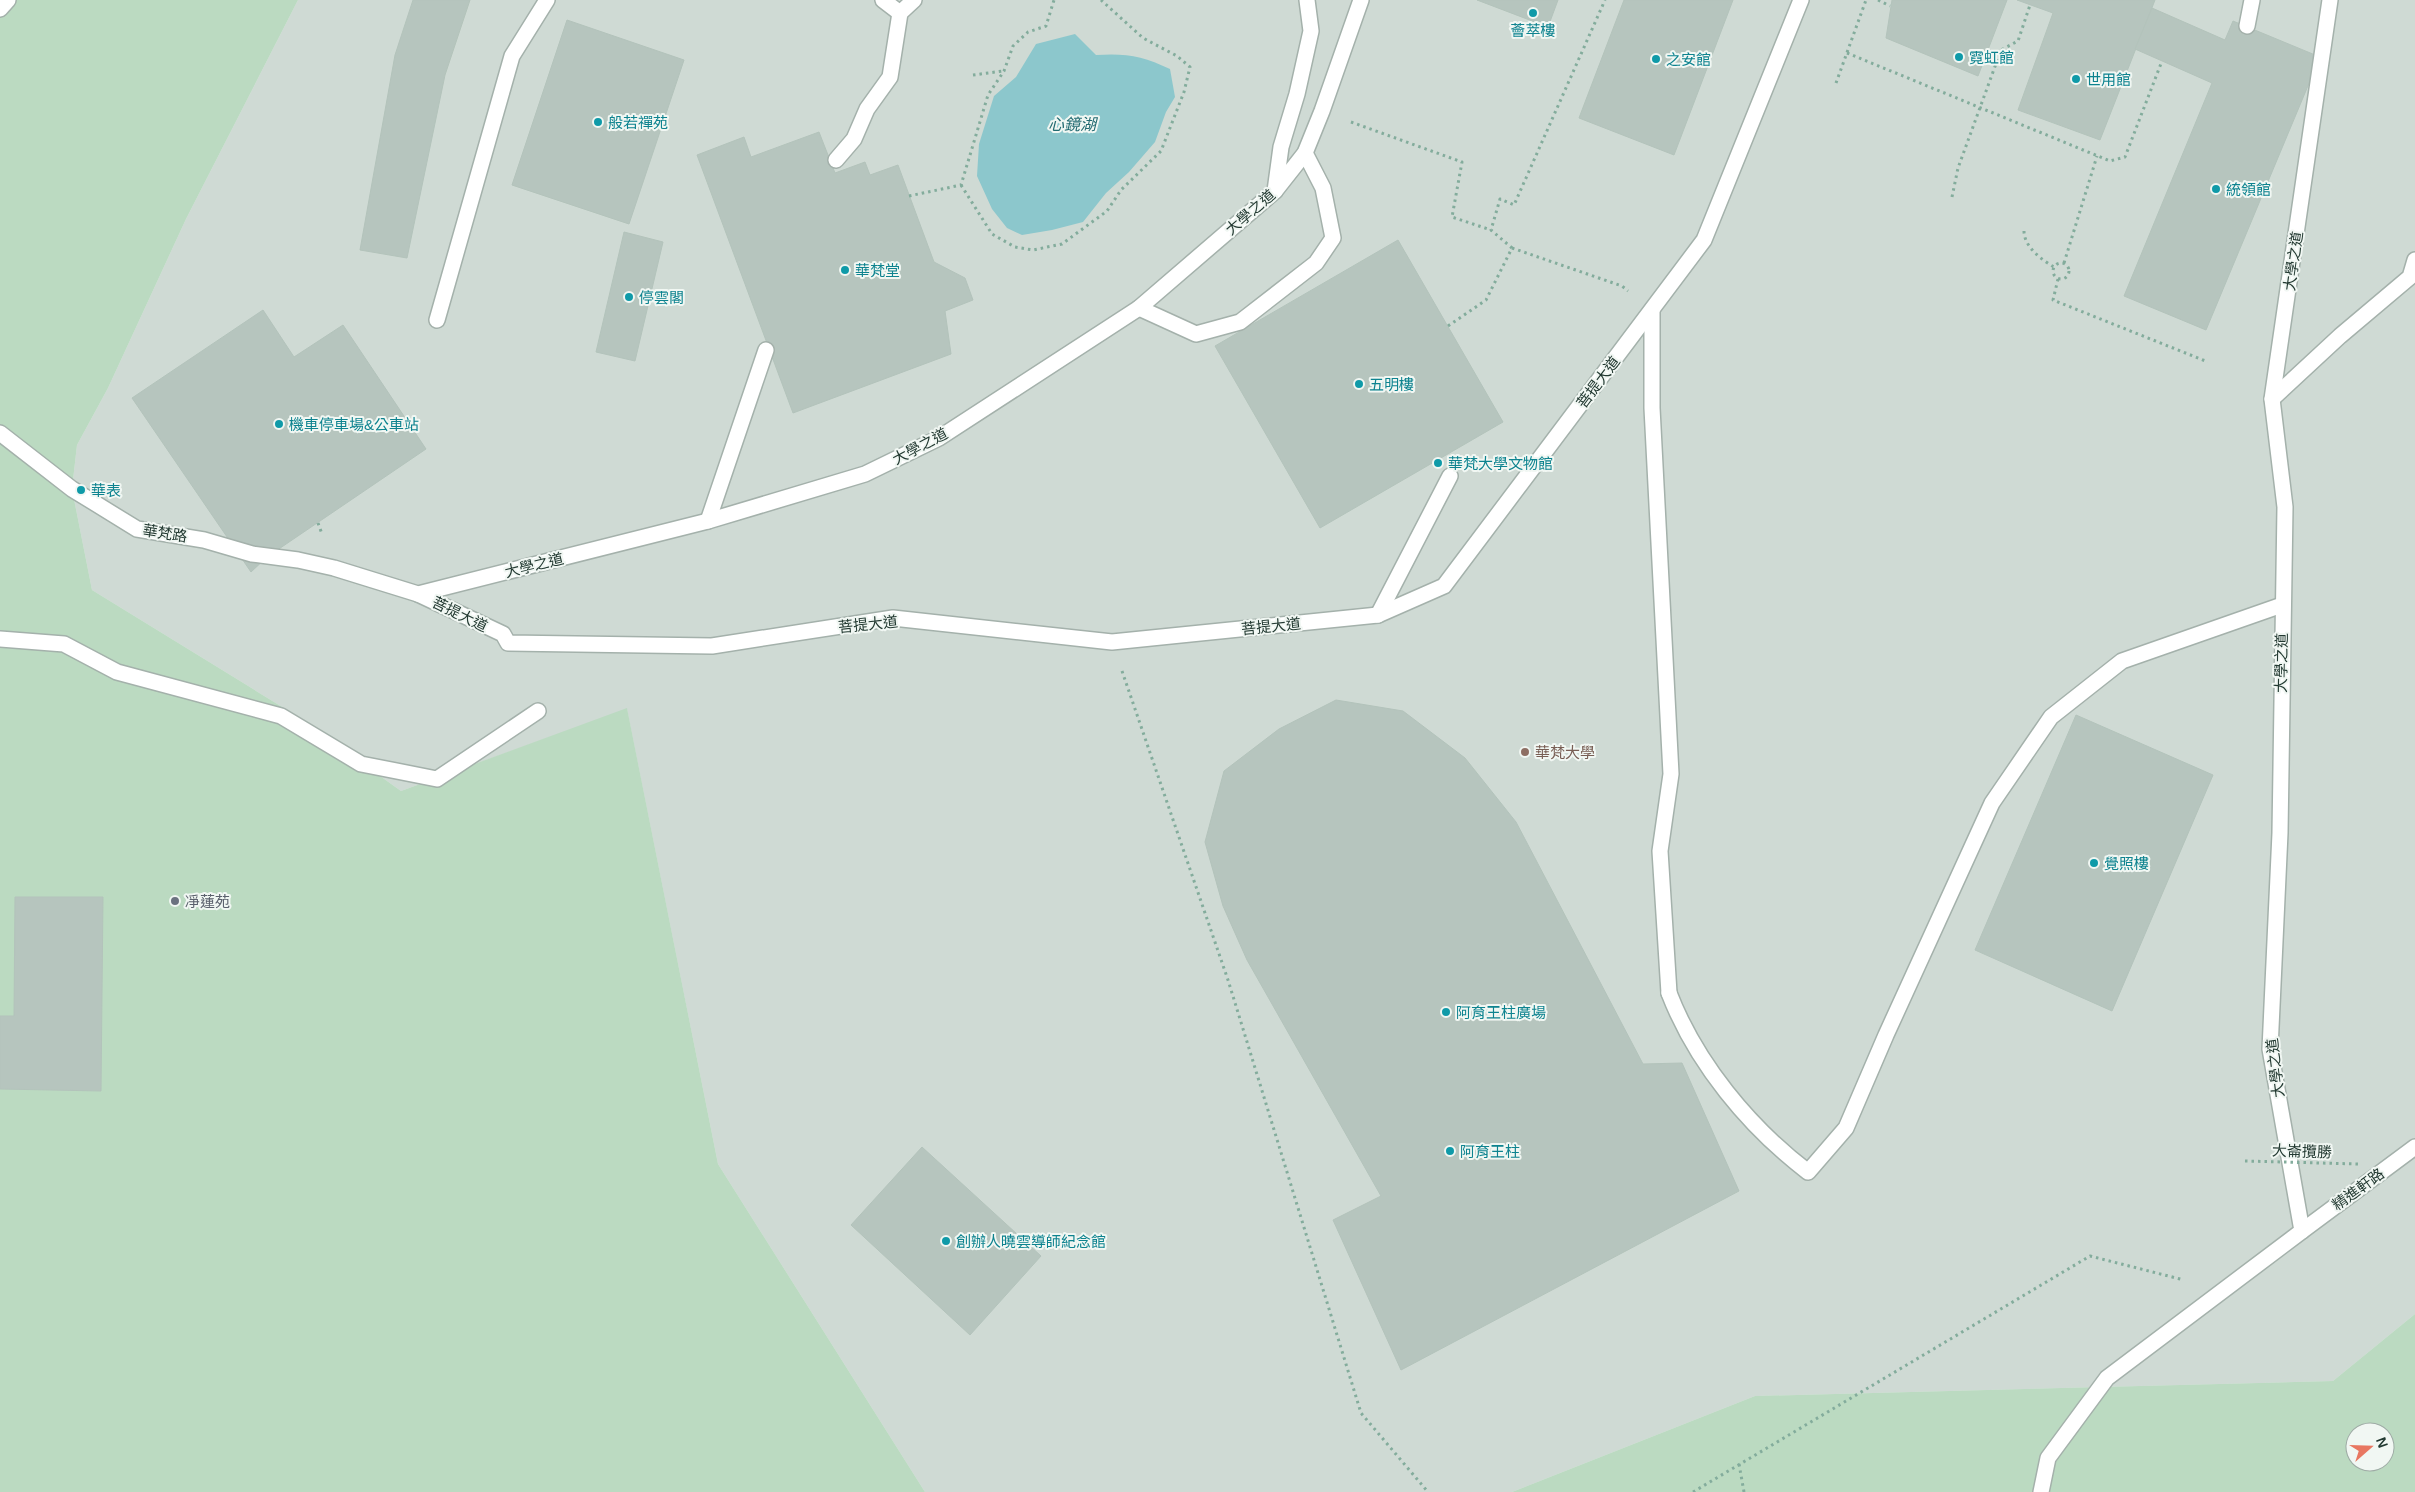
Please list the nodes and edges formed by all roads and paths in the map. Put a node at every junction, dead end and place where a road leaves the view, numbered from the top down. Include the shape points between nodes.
1 (8, 0) edge
2 (547, 0) edge
3 (883, 0) edge
4 (914, 0) edge
5 (1054, 0) edge
6 (1101, 0) edge
7 (1307, 0) edge
8 (1360, 0) edge
9 (1605, 0) edge
10 (1801, 0) edge
11 (1866, 0) edge
12 (1878, 0) edge
13 (2252, 0) edge
14 (2330, 0) edge
15 (2030, 5) dead end
16 (1890, 6) dead end
17 (0, 9) edge
18 (900, 12) junction
19 (2247, 26) dead end
20 (1847, 52) junction
21 (2162, 61) dead end
22 (1004, 71) junction
23 (973, 75) dead end
24 (1836, 84) dead end
25 (1980, 107) junction
26 (1322, 112) junction
27 (1305, 153) junction
28 (2097, 156) junction
29 (836, 160) dead end
30 (961, 185) junction
31 (1275, 191) junction
32 (909, 196) dead end
33 (1952, 197) dead end
34 (1491, 230) junction
35 (2024, 231) dead end
36 (1512, 248) junction
37 (2415, 260) edge
38 (2064, 264) junction
39 (2054, 267) junction
40 (2058, 279) junction
41 (1139, 308) junction
42 (1652, 310) junction
43 (437, 320) dead end
44 (1448, 326) dead end
45 (766, 350) dead end
46 (2208, 362) dead end
47 (2272, 399) junction
48 (0, 434) edge
49 (1450, 476) dead end
50 (708, 521) junction
51 (418, 594) junction
52 (2282, 605) junction
53 (1378, 615) junction
54 (0, 639) edge
55 (1112, 642) junction
56 (538, 710) dead end
57 (2415, 1148) edge
58 (2245, 1161) dead end
59 (2358, 1164) dead end
60 (2302, 1231) junction
61 (2223, 1290) junction
62 (1739, 1464) junction
63 (1428, 1492) edge
64 (1693, 1492) edge
65 (1744, 1492) edge
66 (2041, 1492) edge

1 - 17 street
2 - 43 street via 512,56
3 - 18 street
4 - 18 street
5 - 22 path via 1046,26 1028,32 1013,46
6 - 30 path via 1142,38 1178,56 1190,66 1184,92 1161,151 1121,190 1107,211 1062,244 1033,250 1015,247 992,234
7 - 31 street via 1312,31 1281,147
8 - 26 street, 大學之道
9 - 34 path via 1514,205 1500,199
10 - 42 street, 菩提大道 via 1704,240
11 - 20 path
12 - 16 path
13 - 19 street
14 - 47 street, 大學之道
15 - 25 path via 2018,41 2001,50
18 - 29 street via 890,77 867,109 854,139
20 - 24 path
20 - 25 path
21 - 28 path via 2125,157 2110,161
22 - 23 path
22 - 30 path via 988,95
25 - 28 path
25 - 33 path via 1958,168
26 - 27 street, 大學之道
26 - 34 path via 1462,162 1452,217
27 - 31 street, 大學之道
27 - 41 street via 1323,188 1333,238 1316,263 1240,322 1196,334
28 - 38 path
30 - 32 path
31 - 41 street, 大學之道
34 - 36 path
35 - 39 path via 2033,251
36 - 42 path via 1622,286
36 - 44 path via 1486,300
37 - 47 street via 2410,277
38 - 39 path via 2058,263
38 - 40 path via 2070,269 2069,274 2064,280
39 - 40 path via 2053,272
40 - 46 path via 2052,300
41 - 50 street, 大學之道 via 939,438 864,474
42 - 52 street via 1652,408 1672,774 1660,851 1669,993 1681,1023 1724,1088 1779,1150 1808,1172 1846,1128 1992,802 2051,717 2122,662
42 - 53 street, 菩提大道 via 1444,586
45 - 50 street
47 - 52 street, 大學之道 via 2285,507
48 - 51 street, 華梵路 via 72,489 137,529 334,568
49 - 53 street
50 - 51 street, 大學之道
51 - 55 street, 菩提大道 via 503,634 508,643 712,646 892,618
52 - 60 street, 大學之道 via 2280,833 2270,1048
53 - 55 street, 菩提大道
54 - 56 street via 64,644 117,672 281,716 361,764 437,779
55 - 63 path via 1228,980 1361,1413
57 - 60 street, 精進軒路
58 - 59 path, 大崙攬勝, bridge
60 - 61 street
61 - 62 path via 2090,1256
61 - 66 street via 2107,1378 2048,1458
62 - 64 path
62 - 65 path

